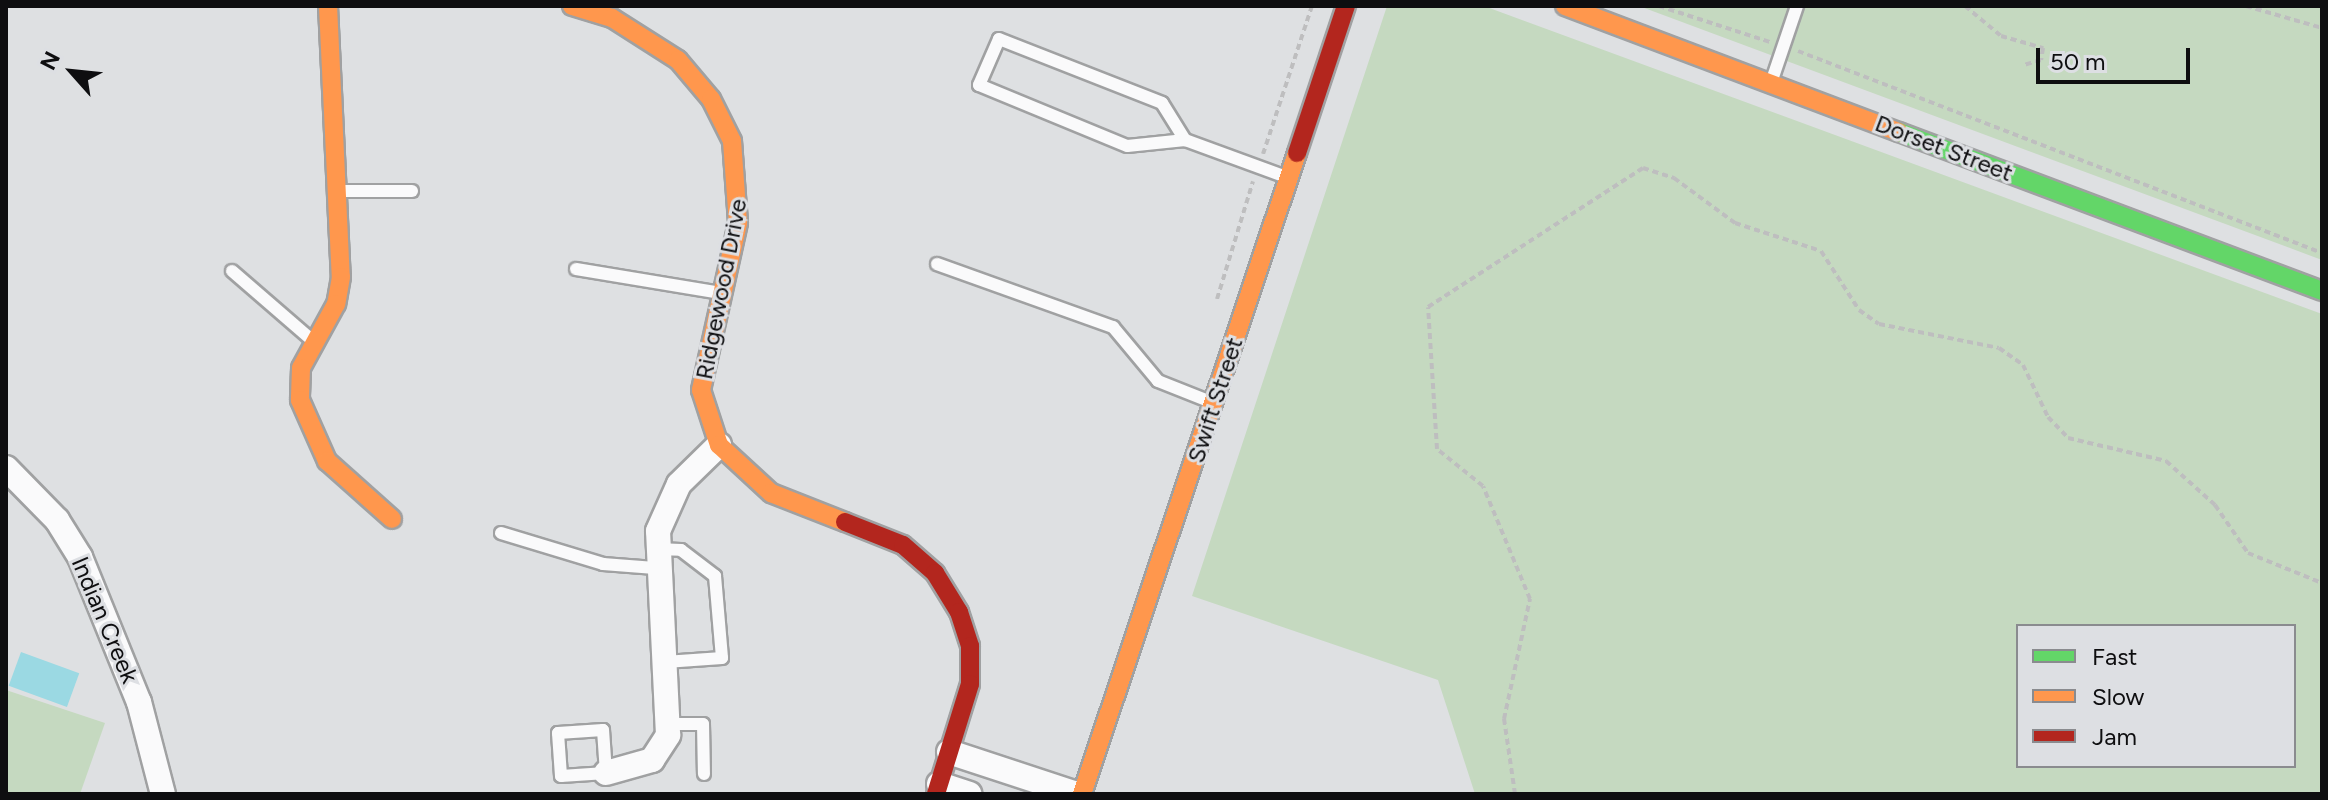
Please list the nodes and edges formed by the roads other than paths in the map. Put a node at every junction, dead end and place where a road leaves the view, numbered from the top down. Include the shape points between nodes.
1 (328, 6) edge
2 (572, 6) edge
3 (1346, 6) edge
4 (1565, 6) edge
5 (1797, 6) edge
6 (1771, 83) junction
7 (1185, 140) junction
8 (1289, 178) junction
9 (338, 191) junction
10 (412, 191) dead end
11 (937, 264) dead end
12 (576, 269) dead end
13 (232, 271) dead end
14 (2322, 291) edge
15 (721, 293) junction
16 (312, 340) junction
17 (1214, 404) junction
18 (719, 445) junction
19 (6, 468) edge
20 (392, 519) dead end
21 (501, 533) dead end
22 (656, 558) junction
23 (665, 662) junction
24 (671, 724) junction
25 (949, 752) junction
26 (606, 773) junction
27 (704, 774) dead end
28 (937, 789) edge
29 (163, 794) edge
30 (969, 794) edge
31 (1079, 794) edge

1 - 9 street
2 - 15 street, Ridgewood Drive via 659,45 696,80 724,120 740,202
3 - 8 street, Swift Street
4 - 6 street, Dorset Street
5 - 6 lane
6 - 14 street, Dorset Street
7 - 7 lane via 1162,103 999,39 979,85 1127,146
7 - 8 lane
8 - 17 street, Swift Street
9 - 10 lane
9 - 16 street via 340,290
11 - 17 lane via 1113,327 1158,381
12 - 15 lane
13 - 16 lane
15 - 18 street, Ridgewood Drive via 701,390
16 - 20 street via 298,384 309,431 327,461
17 - 31 street, Swift Street
18 - 22 street via 667,502
18 - 25 street, Ridgewood Drive via 771,493 890,539 935,573 959,612 971,655
19 - 29 street, Indian Creek via 57,520 80,557 139,702
21 - 22 lane via 603,564
22 - 23 street
22 - 23 lane via 681,550 715,576 722,658
23 - 24 street
24 - 26 street via 652,760
24 - 27 lane via 703,724
25 - 28 street, Ridgewood Drive
25 - 31 street
26 - 26 lane via 603,730 558,733 561,776
28 - 30 street, Ridgewood Drive

